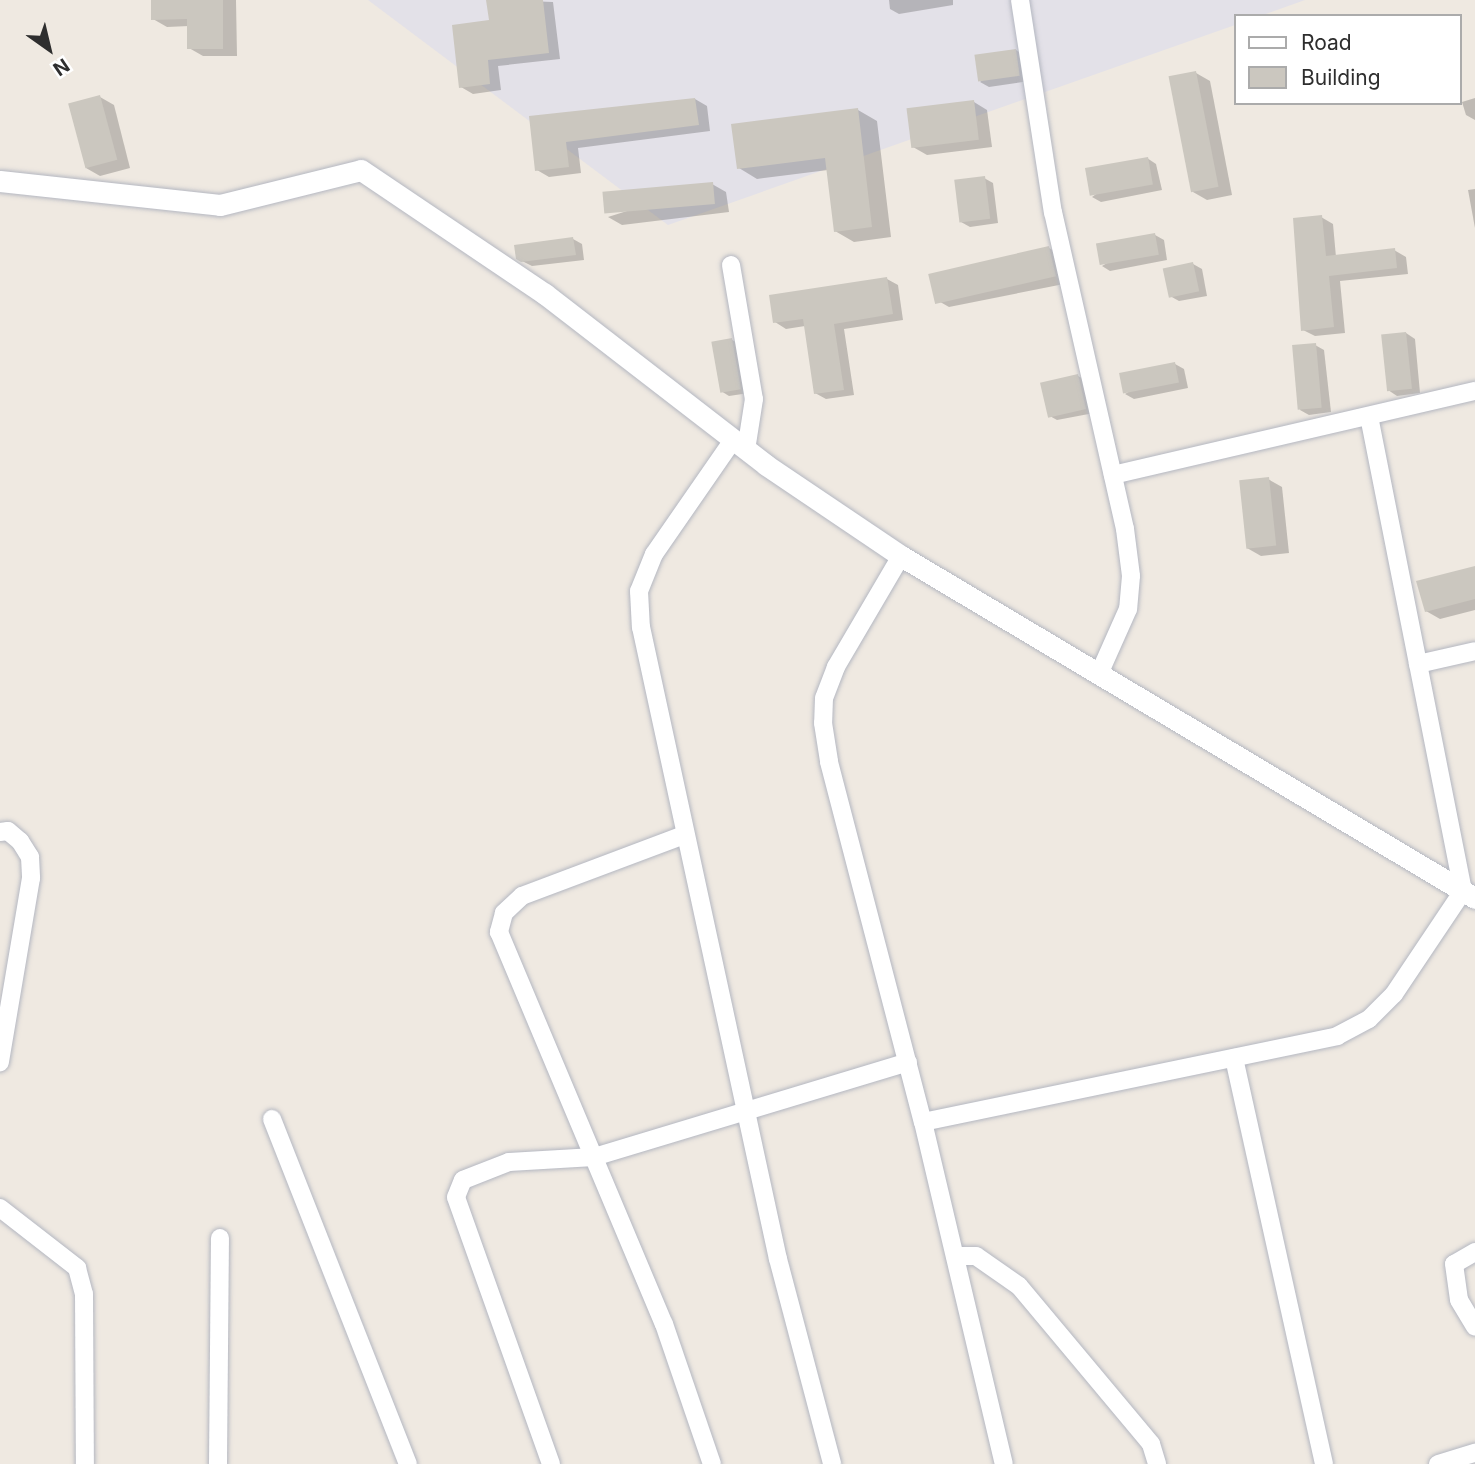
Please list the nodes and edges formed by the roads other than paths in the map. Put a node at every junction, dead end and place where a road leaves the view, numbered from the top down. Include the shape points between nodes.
1 (1020, 0) edge
2 (0, 181) edge
3 (731, 265) dead end
4 (1475, 391) edge
5 (1369, 416) junction
6 (740, 445) junction
7 (1113, 475) junction
8 (901, 556) junction
9 (1475, 651) edge
10 (1418, 664) junction
11 (1099, 674) junction
12 (0, 832) edge
13 (684, 835) junction
14 (1469, 894) edge
15 (1234, 1058) junction
16 (0, 1062) edge
17 (908, 1062) junction
18 (745, 1112) junction
19 (272, 1119) dead end
20 (923, 1122) junction
21 (594, 1157) junction
22 (0, 1208) edge
23 (220, 1238) dead end
24 (1475, 1252) edge
25 (955, 1255) junction
26 (1475, 1327) edge
27 (1475, 1453) edge
28 (1449, 1463) edge
29 (85, 1464) edge
30 (218, 1464) edge
31 (408, 1464) edge
32 (551, 1464) edge
33 (712, 1464) edge
34 (832, 1464) edge
35 (1004, 1464) edge
36 (1157, 1464) edge
37 (1324, 1464) edge

1 - 7 street via 1053,212
2 - 6 street via 220,205 361,170 545,294
3 - 6 street via 754,400
4 - 5 street
5 - 7 street
5 - 10 street
6 - 8 street
6 - 13 street via 654,554 639,591 641,627
7 - 11 street via 1131,576 1128,609
8 - 11 street
8 - 17 street via 836,667 824,698 823,723 829,762
9 - 10 street
10 - 14 street
11 - 14 street
12 - 16 street via 8,831 20,841 30,857 31,878
13 - 18 street
13 - 21 street via 522,895 504,913 499,932
14 - 15 street via 1394,994 1369,1018 1337,1036
15 - 20 street
15 - 37 street
17 - 18 street
17 - 20 street
18 - 21 street
18 - 34 street
19 - 31 street
20 - 25 street
21 - 32 street via 509,1162 473,1173 463,1180 456,1197
21 - 33 street via 664,1324
22 - 29 street via 78,1268 84,1294
23 - 30 street
24 - 26 street via 1454,1264 1459,1300
25 - 35 street
25 - 36 street via 976,1256 1018,1286 1151,1444
27 - 28 street

